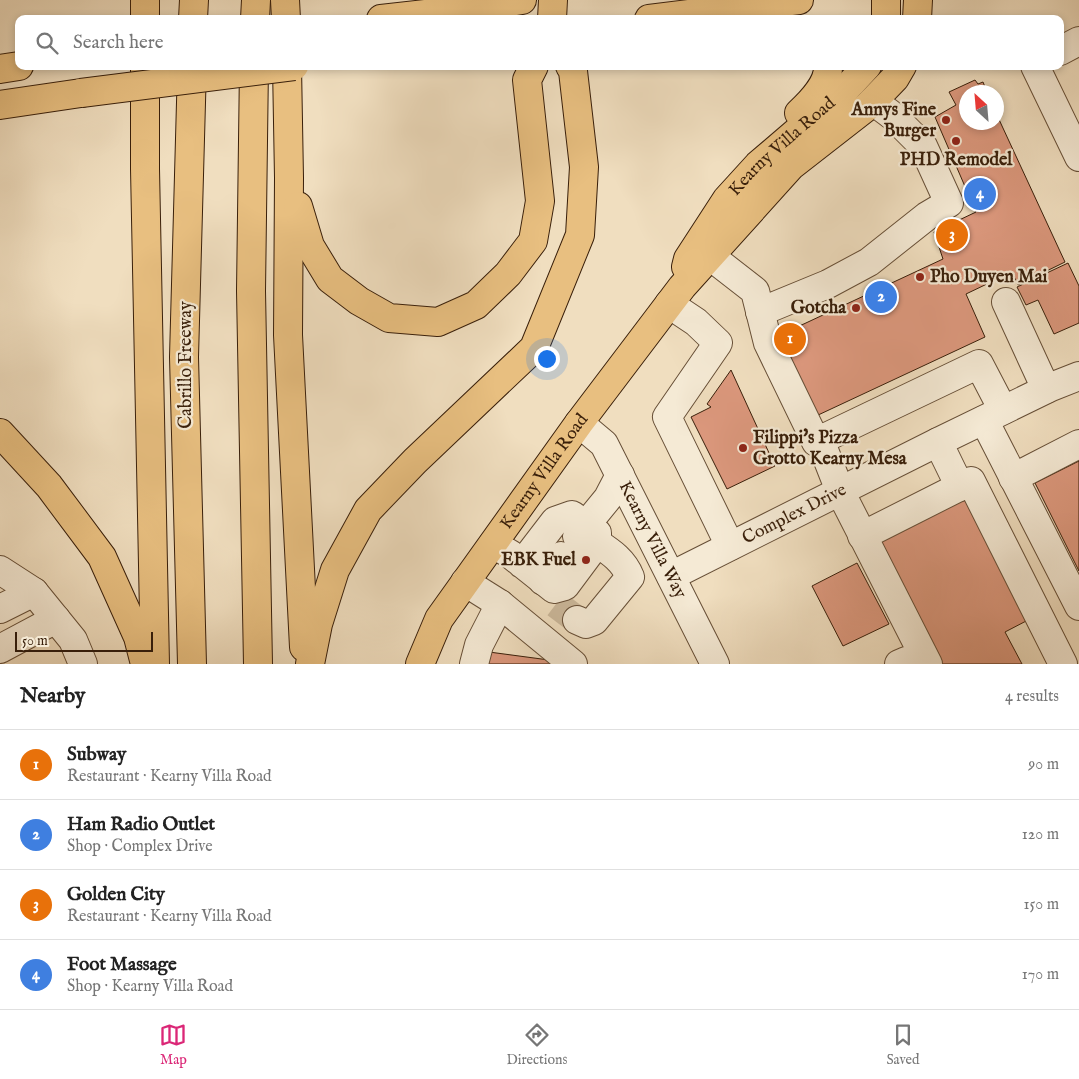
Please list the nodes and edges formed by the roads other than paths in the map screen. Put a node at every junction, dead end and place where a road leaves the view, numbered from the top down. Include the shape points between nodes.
1 (145, 0) edge
2 (194, 0) edge
3 (256, 0) edge
4 (285, 0) edge
5 (522, 0) edge
6 (552, 0) edge
7 (799, 0) edge
8 (886, 0) edge
9 (918, 0) edge
10 (741, 8) junction
11 (145, 15) edge
12 (193, 15) edge
13 (255, 15) edge
14 (286, 15) edge
15 (416, 15) edge
16 (552, 15) edge
17 (682, 15) edge
18 (784, 15) edge
19 (886, 15) edge
20 (917, 15) edge
21 (1079, 41) edge
22 (1064, 48) edge
23 (15, 67) edge
24 (0, 69) edge
25 (145, 70) edge
26 (192, 70) edge
27 (254, 70) edge
28 (262, 70) edge
29 (287, 70) edge
30 (532, 70) edge
31 (572, 70) edge
32 (828, 70) edge
33 (863, 70) edge
34 (900, 70) edge
35 (1037, 70) edge
36 (873, 101) junction
37 (0, 105) edge
38 (1079, 157) edge
39 (765, 160) junction
40 (289, 178) junction
41 (710, 256) junction
42 (676, 296) junction
43 (1006, 302) dead end
44 (760, 312) junction
45 (1079, 376) edge
46 (1046, 389) junction
47 (993, 415) junction
48 (579, 423) junction
49 (0, 433) edge
50 (820, 440) junction
51 (938, 442) junction
52 (1079, 444) edge
53 (620, 475) junction
54 (1013, 478) junction
55 (960, 487) junction
56 (840, 491) junction
57 (862, 536) junction
58 (580, 540) junction
59 (493, 544) junction
60 (730, 546) junction
61 (522, 564) junction
62 (0, 570) edge
63 (671, 576) junction
64 (465, 582) junction
65 (34, 592) junction
66 (557, 598) junction
67 (500, 604) junction
68 (1079, 606) edge
69 (0, 609) edge
70 (56, 618) junction
71 (0, 649) edge
72 (83, 664) edge
73 (146, 664) edge
74 (155, 664) edge
75 (192, 664) edge
76 (258, 664) edge
77 (305, 664) edge
78 (310, 664) edge
79 (420, 664) edge
80 (474, 664) edge
81 (573, 664) edge
82 (715, 664) edge
83 (899, 664) edge
84 (907, 664) edge
85 (928, 664) edge
86 (1063, 664) edge

1 - 11 main road
2 - 12 main road
3 - 13 main road
4 - 14 main road
5 - 15 main road
6 - 16 main road
7 - 10 main road
8 - 19 main road
9 - 20 main road
10 - 17 main road
10 - 18 main road
21 - 22 street
23 - 24 main road
25 - 74 main road
26 - 75 main road, Cabrillo Freeway via 184,357
27 - 76 main road via 250,292
28 - 37 main road, bridge
29 - 40 main road
30 - 40 main road via 527,80 540,201 534,241 508,274 476,305 438,322 389,318 330,279 310,246
31 - 78 main road via 584,167 580,235 534,348 368,510 335,570 318,624
32 - 39 main road via 810,103 782,128
33 - 39 main road, Kearny Villa Road via 842,93
34 - 36 main road, Kearny Villa Road
35 - 38 street
36 - 41 main road, Kearny Villa Road via 791,166
36 - 44 street via 923,146 949,203 927,216 869,262 828,284
39 - 42 main road, Kearny Villa Road via 727,199 688,259
40 - 77 main road via 288,335
41 - 42 main road, Kearny Villa Road
41 - 44 street via 755,290
42 - 48 main road, Kearny Villa Road
42 - 60 street via 718,343 667,417
43 - 46 street
44 - 50 street via 768,343 816,442
45 - 46 street, Complex Drive
46 - 47 street, Complex Drive
47 - 50 street via 978,364
47 - 51 street, Complex Drive
47 - 54 street
48 - 53 street, Kearny Villa Way via 604,444
48 - 59 main road, Kearny Villa Road
49 - 73 main road via 49,486 102,557 138,637
50 - 56 street
51 - 55 street
51 - 56 street, Complex Drive
52 - 54 street
53 - 58 street
53 - 63 street, Kearny Villa Way
54 - 68 street
55 - 57 street
55 - 86 street via 971,481
56 - 57 street
56 - 60 street, Complex Drive
57 - 85 street
58 - 61 street via 572,515 555,521
58 - 66 street
58 - 66 street via 565,586
58 - 66 street via 611,553 630,577 594,621 586,624
59 - 61 street
59 - 64 main road, Kearny Villa Road
60 - 63 street, Complex Drive
61 - 66 street
62 - 65 street
63 - 82 street, Kearny Villa Way
64 - 67 street
64 - 79 main road, Kearny Villa Road via 439,619
65 - 69 street
65 - 70 street
67 - 80 street via 479,645
67 - 81 street
70 - 71 street
70 - 72 street via 73,640
83 - 84 street via 906,661

